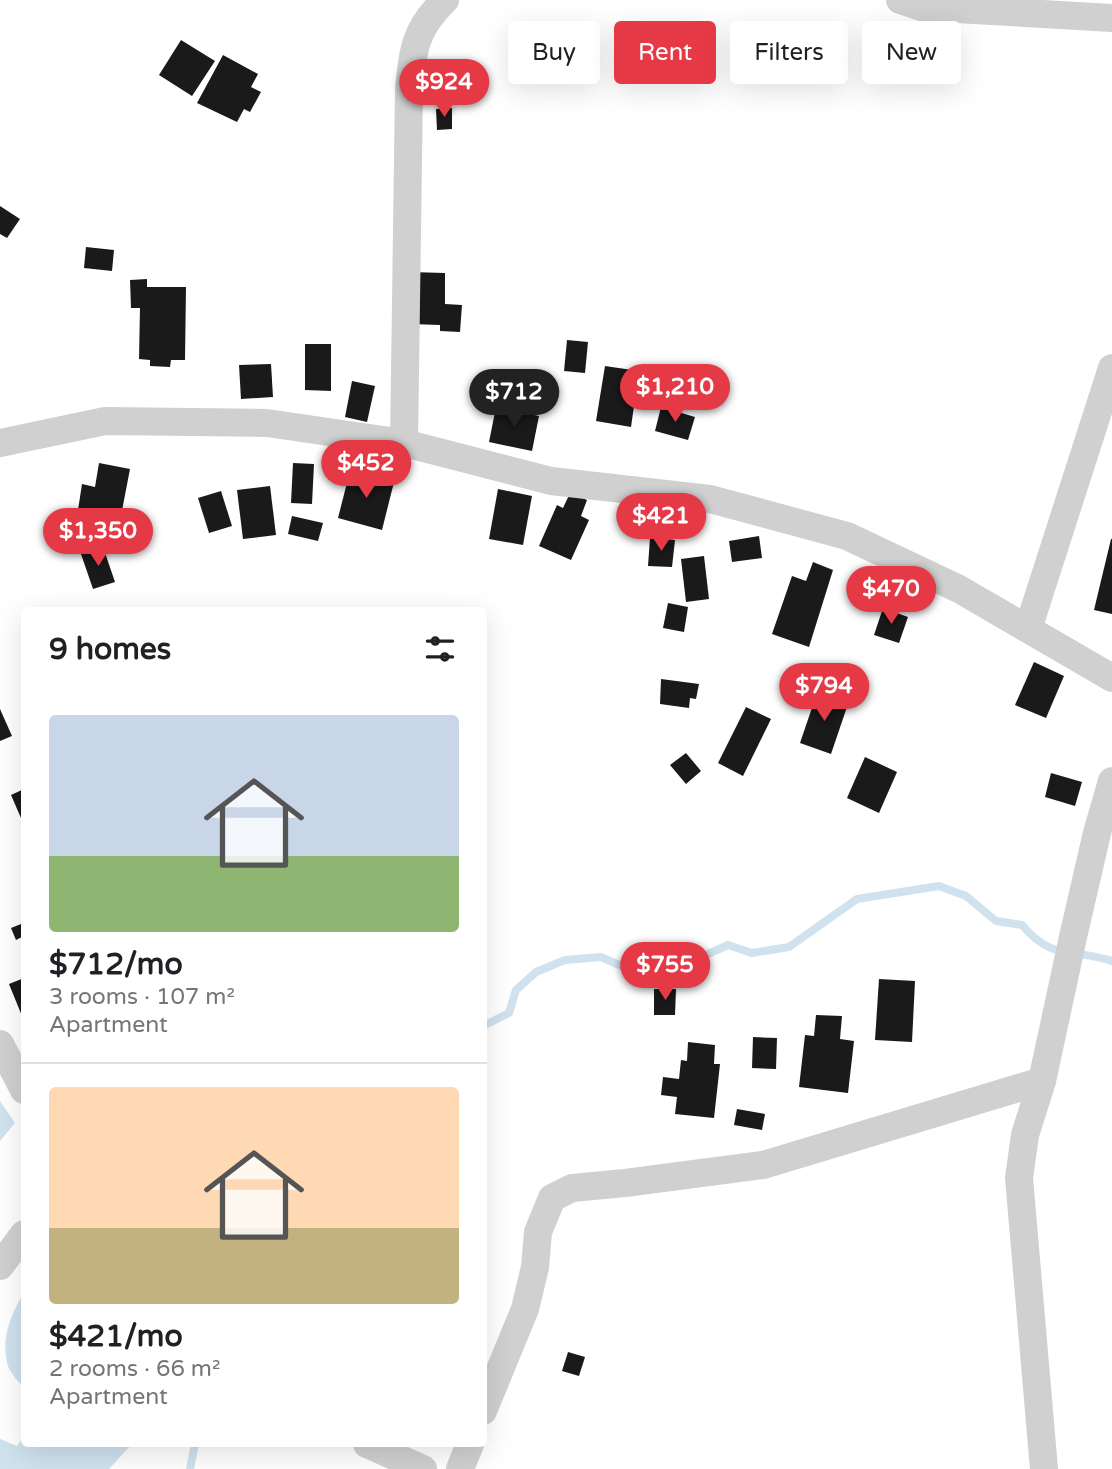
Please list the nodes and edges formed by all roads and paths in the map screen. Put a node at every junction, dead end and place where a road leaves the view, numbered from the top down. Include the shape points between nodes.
1 (445, 0) edge
2 (901, 0) edge
3 (1112, 18) edge
4 (1112, 368) edge
5 (0, 443) edge
6 (404, 443) junction
7 (1028, 629) junction
8 (1112, 678) edge
9 (1112, 781) edge
10 (0, 1044) edge
11 (1042, 1081) junction
12 (21, 1084) edge
13 (21, 1238) edge
14 (0, 1266) edge
15 (487, 1401) edge
16 (374, 1447) edge
17 (469, 1447) edge
18 (423, 1469) edge
19 (460, 1469) edge
20 (1044, 1469) edge

1 - 6 street via 429,16 413,48 409,89
2 - 3 street via 921,6
4 - 7 street
5 - 6 street via 105,421 267,423
6 - 7 street via 551,481 709,499 847,536 959,589
7 - 8 street
9 - 11 street
10 - 12 street
11 - 15 street via 763,1165 572,1188 552,1198 538,1232 525,1309
11 - 20 street via 1025,1135 1019,1178
13 - 14 street
16 - 18 street
17 - 19 street

